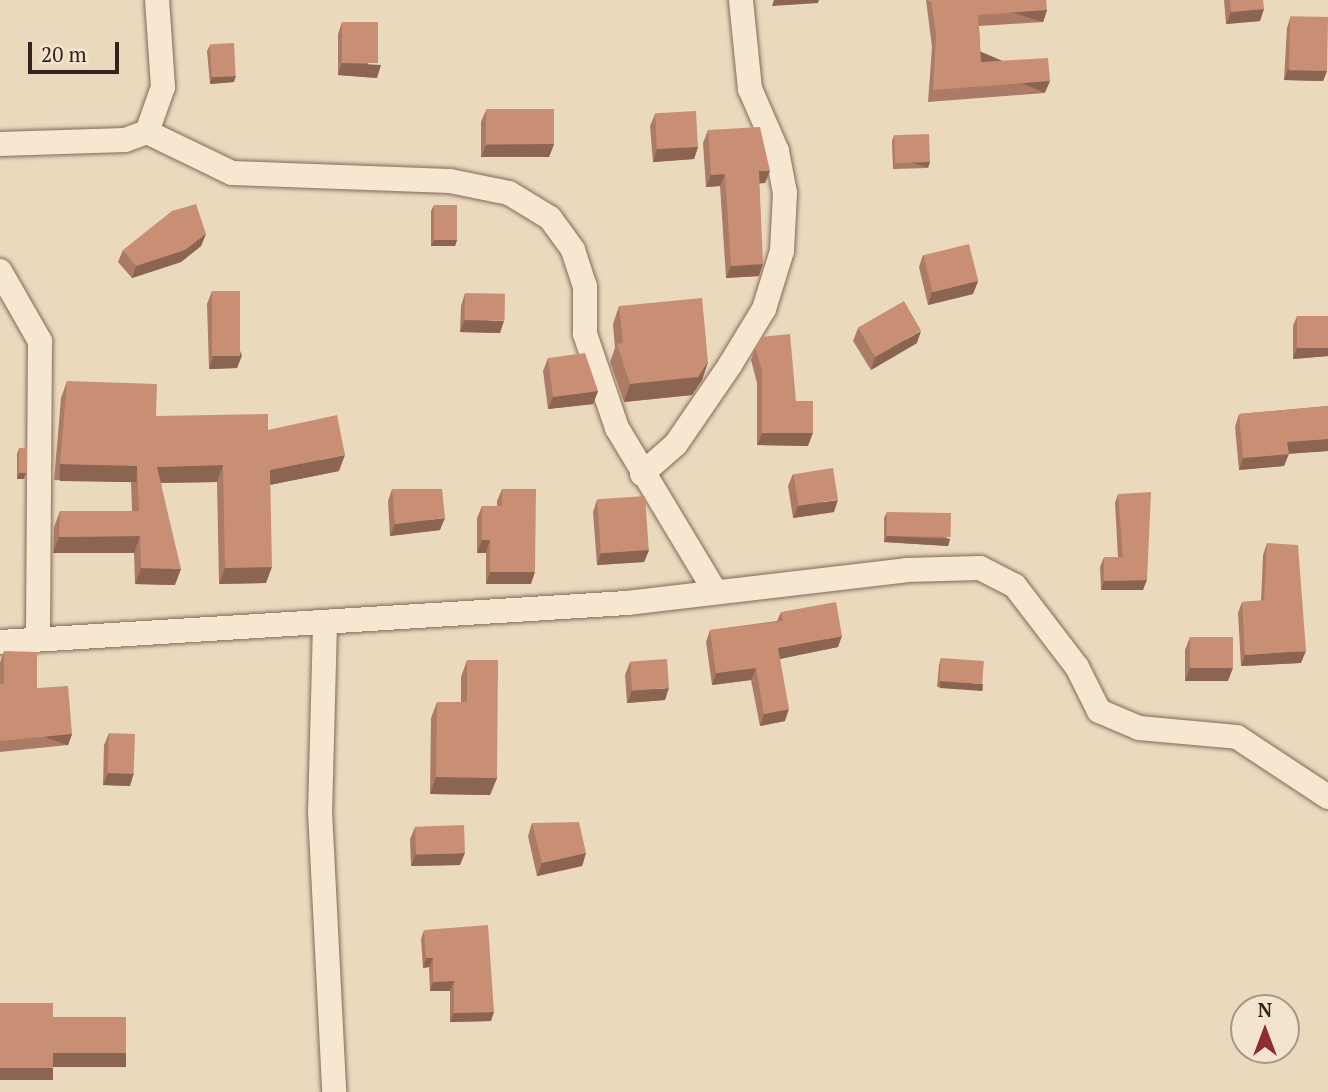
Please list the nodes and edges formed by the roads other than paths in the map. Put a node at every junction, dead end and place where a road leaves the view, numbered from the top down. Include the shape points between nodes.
1 (157, 0) edge
2 (741, 0) edge
3 (147, 132) junction
4 (0, 144) edge
5 (0, 271) edge
6 (642, 474) junction
7 (715, 591) junction
8 (325, 624) junction
9 (38, 639) junction
10 (0, 642) edge
11 (1328, 797) edge
12 (334, 1092) edge

1 - 3 street via 163,87
2 - 6 street via 750,89 777,151 785,192 782,251 764,309 730,365 676,443
3 - 4 street via 125,140
3 - 6 street via 232,173 450,181 527,202 550,218 573,250 585,286 585,334 595,372
5 - 9 street via 40,341
6 - 7 street
7 - 8 street via 627,603
7 - 11 street via 918,569 996,573 1014,586 1077,667 1099,711 1139,728 1237,737
8 - 9 street
8 - 12 street via 321,825
9 - 10 street

